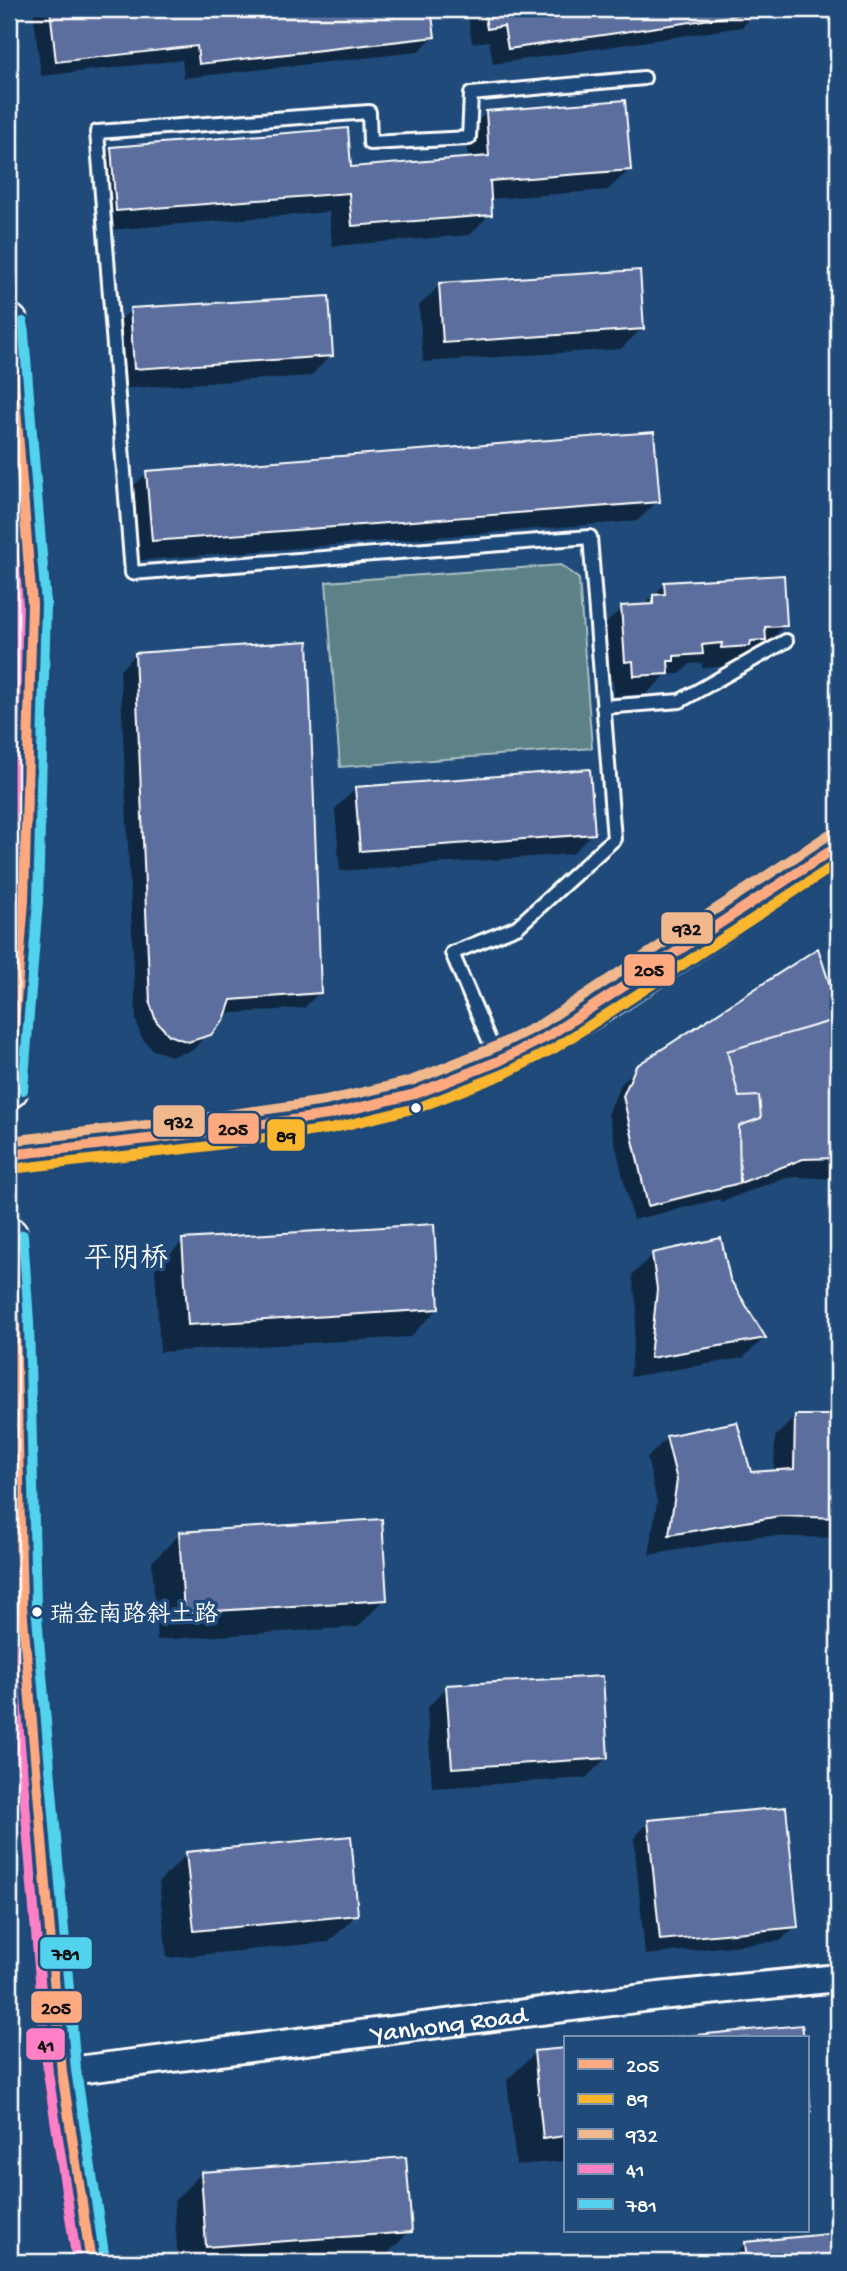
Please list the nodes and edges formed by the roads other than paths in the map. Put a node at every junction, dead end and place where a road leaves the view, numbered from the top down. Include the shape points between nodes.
1 (644, 78) dead end
2 (9, 323) edge
3 (786, 640) dead end
4 (603, 707) junction
5 (838, 846) edge
6 (499, 1061) junction
7 (9, 1088) edge
8 (9, 1155) edge
9 (9, 1236) edge
10 (838, 1978) edge
11 (61, 2072) junction
12 (91, 2262) edge

1 - 4 lane via 471,94 469,138 370,143 369,112 97,132 132,573 590,537
2 - 7 main road via 32,604 24,901
3 - 4 lane via 680,701
4 - 6 lane via 614,839 517,927 452,953
5 - 6 main road via 603,1002
6 - 8 main road via 415,1094 328,1115
9 - 11 main road via 22,1606
10 - 11 street, Yanhong Road via 660,1996
11 - 12 main road

